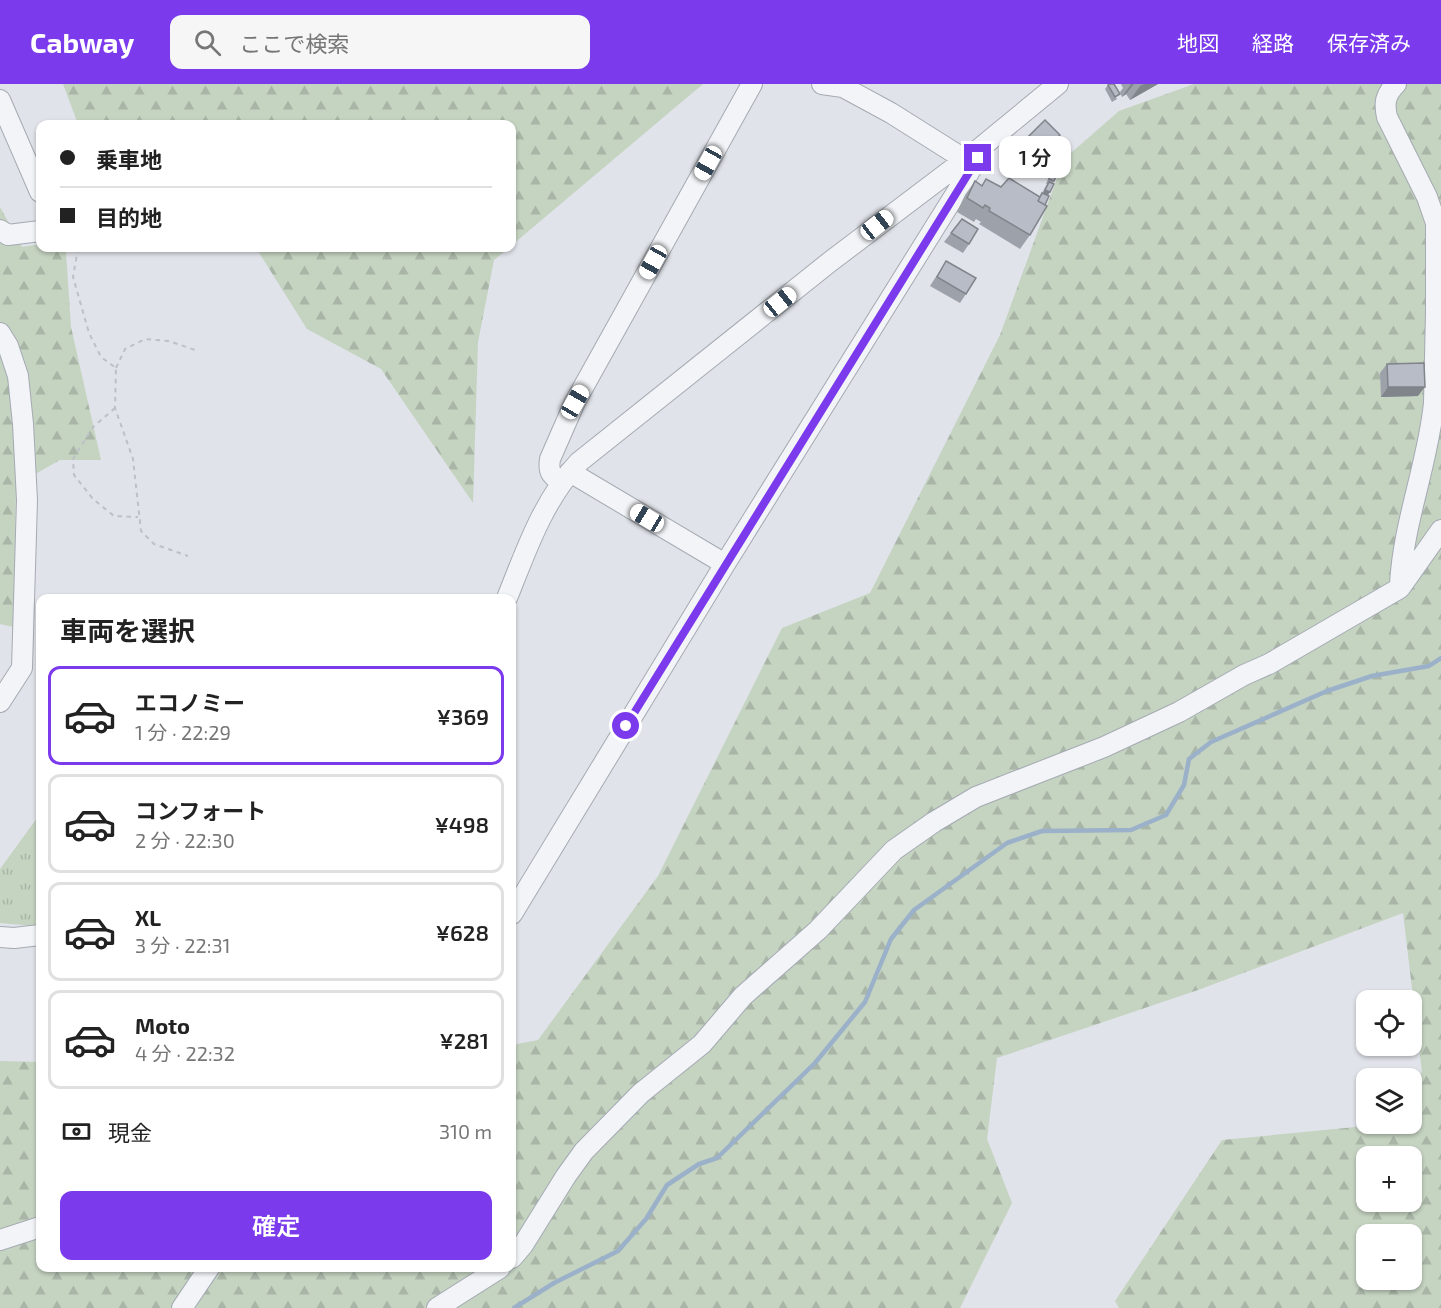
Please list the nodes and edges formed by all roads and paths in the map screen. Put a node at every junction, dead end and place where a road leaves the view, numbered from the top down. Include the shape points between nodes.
1 (752, 84) edge
2 (822, 84) edge
3 (1058, 84) edge
4 (1396, 84) edge
5 (0, 100) edge
6 (971, 154) junction
7 (36, 183) edge
8 (0, 230) edge
9 (36, 232) edge
10 (77, 252) edge
11 (0, 333) edge
12 (195, 350) dead end
13 (116, 368) junction
14 (115, 408) junction
15 (565, 477) junction
16 (139, 518) junction
17 (1441, 530) edge
18 (188, 556) dead end
19 (725, 564) junction
20 (1400, 588) junction
21 (509, 594) edge
22 (0, 702) edge
23 (516, 907) edge
24 (36, 935) edge
25 (0, 937) edge
26 (36, 1228) edge
27 (0, 1240) edge
28 (516, 1253) edge
29 (206, 1272) edge
30 (494, 1272) edge
31 (182, 1308) edge
32 (437, 1308) edge

1 - 15 street via 575,402 548,468 551,475
2 - 6 street via 843,87
3 - 6 street
4 - 20 street via 1386,96 1387,117 1427,197 1437,232 1432,421 1412,508
5 - 7 street
6 - 15 street via 601,443
6 - 19 street via 978,158
8 - 9 street via 8,235
10 - 13 path via 73,277 89,333 101,357
11 - 22 street via 18,376 27,500 22,668
12 - 13 path via 169,341 146,339 124,349
13 - 14 path
14 - 16 path via 133,459
14 - 16 path via 93,427 73,459 74,475 93,499 114,516
15 - 19 street
15 - 21 street via 532,536
16 - 18 path via 141,531 154,543
17 - 20 street
19 - 23 street
20 - 28 street via 1179,712 1104,747 976,797 894,850 818,930 743,996 702,1044 641,1093 584,1151
24 - 25 street
26 - 27 street
29 - 31 street
30 - 32 street

